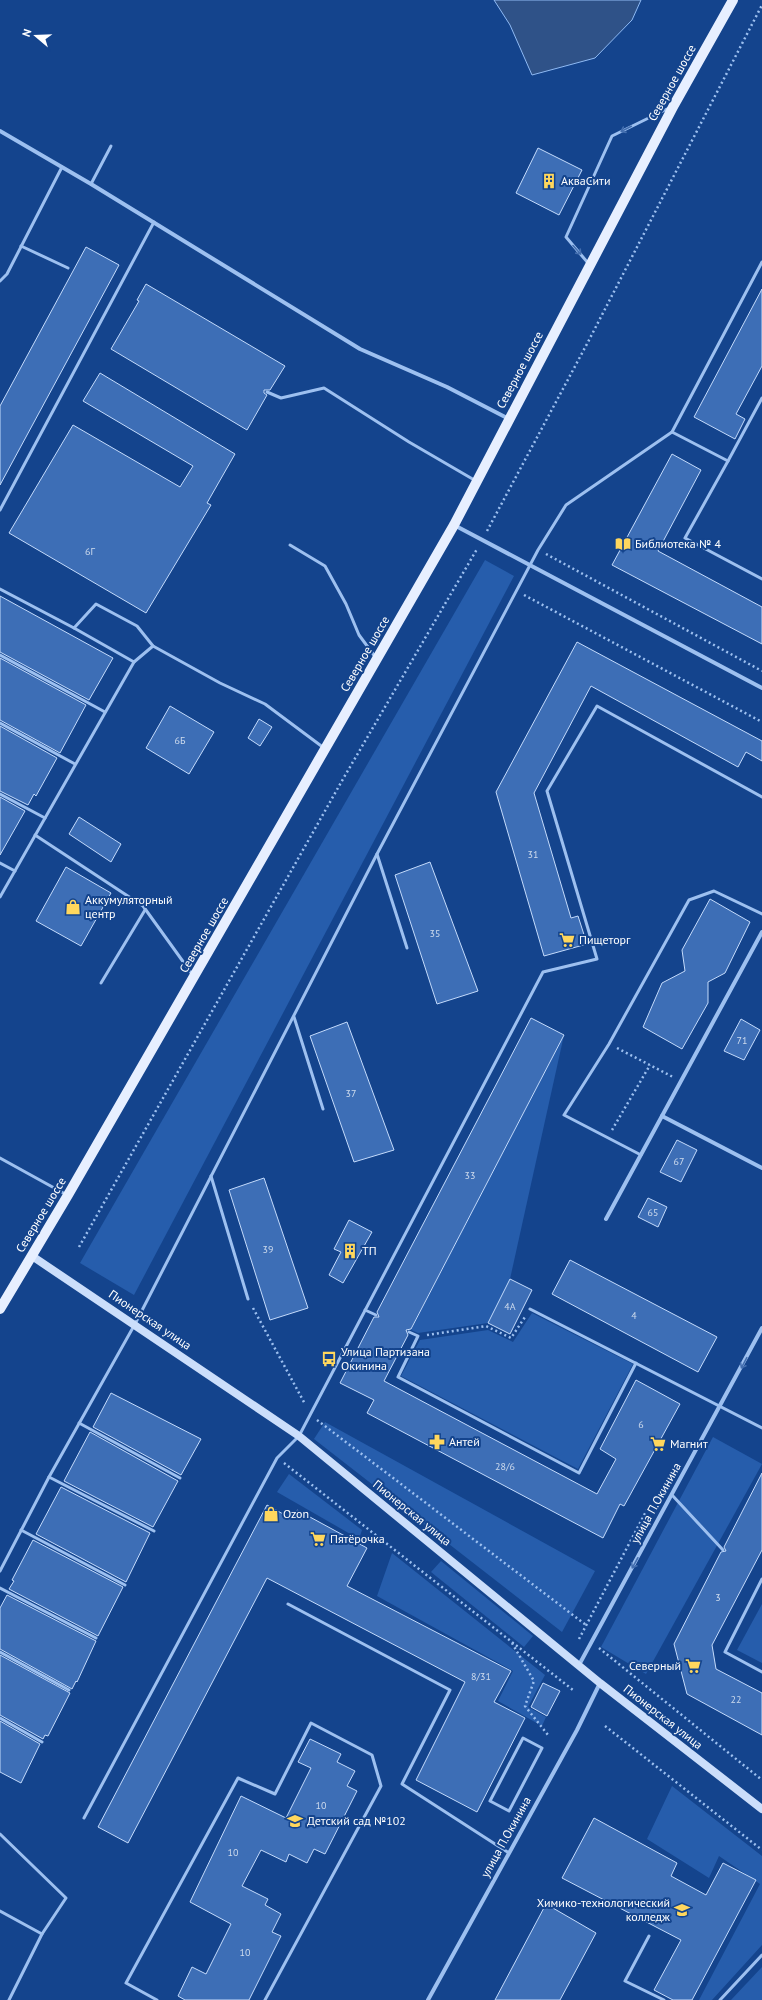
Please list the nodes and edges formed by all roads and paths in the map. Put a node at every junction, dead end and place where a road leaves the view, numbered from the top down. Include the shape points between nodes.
1 (733, 0) edge
2 (762, 5) edge
3 (674, 105) junction
4 (0, 131) edge
5 (111, 146) dead end
6 (62, 167) junction
7 (91, 184) junction
8 (154, 222) junction
9 (21, 246) junction
10 (762, 262) edge
11 (590, 265) junction
12 (68, 268) dead end
13 (1, 279) edge
14 (267, 392) dead end
15 (762, 398) edge
16 (510, 419) junction
17 (672, 432) junction
18 (728, 460) junction
19 (477, 481) junction
20 (0, 510) edge
21 (454, 525) junction
22 (482, 540) junction
23 (290, 545) dead end
24 (538, 550) junction
25 (530, 566) junction
26 (762, 579) edge
27 (0, 589) edge
28 (517, 592) junction
29 (74, 628) junction
30 (153, 646) junction
31 (0, 655) edge
32 (377, 660) junction
33 (134, 662) junction
34 (762, 670) edge
35 (762, 688) edge
36 (105, 712) junction
37 (762, 722) edge
38 (0, 723) edge
39 (326, 749) junction
40 (75, 764) junction
41 (0, 794) edge
42 (762, 797) edge
43 (45, 818) junction
44 (35, 835) junction
45 (377, 854) junction
46 (0, 863) edge
47 (15, 871) junction
48 (0, 897) edge
49 (145, 910) junction
50 (762, 914) edge
51 (762, 932) edge
52 (407, 948) dead end
53 (194, 978) junction
54 (101, 983) dead end
55 (294, 1017) junction
56 (609, 1044) junction
57 (650, 1065) junction
58 (680, 1081) junction
59 (323, 1109) dead end
60 (662, 1116) junction
61 (607, 1138) junction
62 (641, 1155) junction
63 (0, 1158) edge
64 (762, 1168) edge
65 (211, 1176) junction
66 (68, 1196) junction
67 (606, 1219) dead end
68 (79, 1247) dead end
69 (32, 1256) junction
70 (248, 1298) joint
71 (530, 1308) joint
72 (0, 1309) edge
73 (365, 1310) junction
74 (376, 1315) dead end
75 (134, 1324) junction
76 (762, 1328) edge
77 (409, 1332) dead end
78 (418, 1336) junction
79 (636, 1363) junction
80 (720, 1406) junction
81 (310, 1414) junction
82 (79, 1423) junction
83 (762, 1428) edge
84 (299, 1436) junction
85 (277, 1458) junction
86 (49, 1477) junction
87 (180, 1478) dead end
88 (672, 1495) junction
89 (651, 1502) dead end
90 (21, 1530) junction
91 (154, 1531) dead end
92 (723, 1550) dead end
93 (0, 1571) edge
94 (762, 1579) edge
95 (125, 1584) dead end
96 (0, 1588) edge
97 (288, 1604) dead end
98 (586, 1625) junction
99 (96, 1638) dead end
100 (579, 1639) dead end
101 (511, 1641) junction
102 (598, 1648) dead end
103 (0, 1652) edge
104 (579, 1666) junction
105 (762, 1672) edge
106 (600, 1683) junction
107 (69, 1690) dead end
108 (573, 1690) dead end
109 (0, 1718) edge
110 (605, 1726) dead end
111 (548, 1735) dead end
112 (42, 1742) dead end
113 (762, 1780) edge
114 (490, 1801) joint
115 (762, 1809) edge
116 (84, 1818) dead end
117 (0, 1834) edge
118 (762, 1850) edge
119 (509, 1853) junction
120 (0, 1911) edge
121 (42, 1934) junction
122 (649, 1936) dead end
123 (762, 1955) edge
124 (9, 2000) edge
125 (157, 2000) edge
126 (265, 2000) edge
127 (428, 2000) edge
128 (664, 2000) edge
129 (720, 2000) edge

1 - 3 main road, Северное шоссе
2 - 22 path via 588,342
3 - 11 main road, Северное шоссе
3 -> 11 lane via 612,136 566,237
4 - 6 street
5 - 7 lane
6 - 7 street
6 - 9 lane
7 - 8 street
8 - 16 street via 360,349 447,387
8 - 20 lane
9 - 12 lane
9 - 13 lane via 7,274
10 - 17 lane
11 - 16 main road, Северное шоссе
14 - 19 lane via 281,398 324,388
15 - 18 lane
16 - 19 main road, Северное шоссе
17 - 18 lane
17 - 24 lane via 566,505
18 - 26 lane via 685,538
19 - 21 main road, Северное шоссе
21 - 22 street
21 - 32 main road, Северное шоссе
22 - 25 street
22 - 68 path via 343,779
23 - 32 lane via 325,566 346,604 358,635
24 - 25 lane
24 - 34 path
25 - 28 lane
25 - 35 street
27 - 29 lane
28 - 37 path
28 - 45 lane
29 - 30 lane via 96,604 137,626
29 - 33 lane
30 - 33 lane
30 - 39 lane via 265,704
31 - 36 lane
32 - 39 main road, Северное шоссе
33 - 36 lane
36 - 40 lane
38 - 40 lane
39 - 53 main road, Северное шоссе
40 - 43 lane
41 - 43 lane
42 - 73 lane via 596,706 547,791 597,959 543,972
43 - 44 lane
44 - 47 lane
44 - 49 lane
45 - 52 lane
45 - 55 lane
46 - 47 lane
47 - 48 lane
49 - 53 lane
49 - 54 lane
50 - 56 lane via 714,891 689,900
51 - 58 street
53 - 66 main road, Северное шоссе
55 - 59 lane
55 - 65 lane
56 - 57 path
56 - 61 lane via 564,1115
57 - 58 path
57 - 61 path
58 - 60 street
60 - 62 street
60 - 64 street
61 - 62 lane
62 - 67 street
63 - 66 lane
65 - 70 lane
65 - 75 lane
66 - 69 main road, Северное шоссе
69 - 72 main road, Северное шоссе
69 - 75 street, Пионерская улица
70 - 81 path
71 - 78 path via 511,1338 486,1326
71 - 79 lane
73 - 74 lane
73 - 81 lane
75 - 82 lane
75 - 84 street, Пионерская улица
76 -> 80 street, улица П.Окинина
77 - 78 lane
78 - 79 lane via 398,1377 579,1473
79 - 80 lane
80 - 83 lane
80 - 88 street, улица П.Окинина
81 - 84 lane
81 - 98 path
82 - 86 lane
82 - 87 lane
84 - 85 lane
84 - 104 street, Пионерская улица
85 - 101 path
85 - 116 lane
86 - 90 lane
86 - 91 lane
88 - 92 lane
88 -> 104 street, улица П.Окинина
89 - 98 path
90 - 93 lane
90 - 95 lane
94 - 105 lane via 725,1652
96 - 99 lane
97 - 119 lane via 450,1690 402,1784
98 - 100 path
101 - 108 path
101 - 111 path via 534,1681 525,1706
102 - 113 path
103 - 107 lane
104 - 106 street, Пионерская улица
106 - 115 street, Пионерская улица
106 - 119 street, улица П.Окинина via 578,1730
109 - 112 lane
110 - 118 path
114 - 114 lane via 523,1738 542,1748 509,1811
117 - 121 lane via 66,1898
119 - 127 street, улица П.Окинина
120 - 121 lane
121 - 124 lane
122 - 128 lane via 625,1981
123 - 129 lane
125 - 126 lane via 126,1983 238,1778 275,1794 311,1723 372,1755 380,1786

